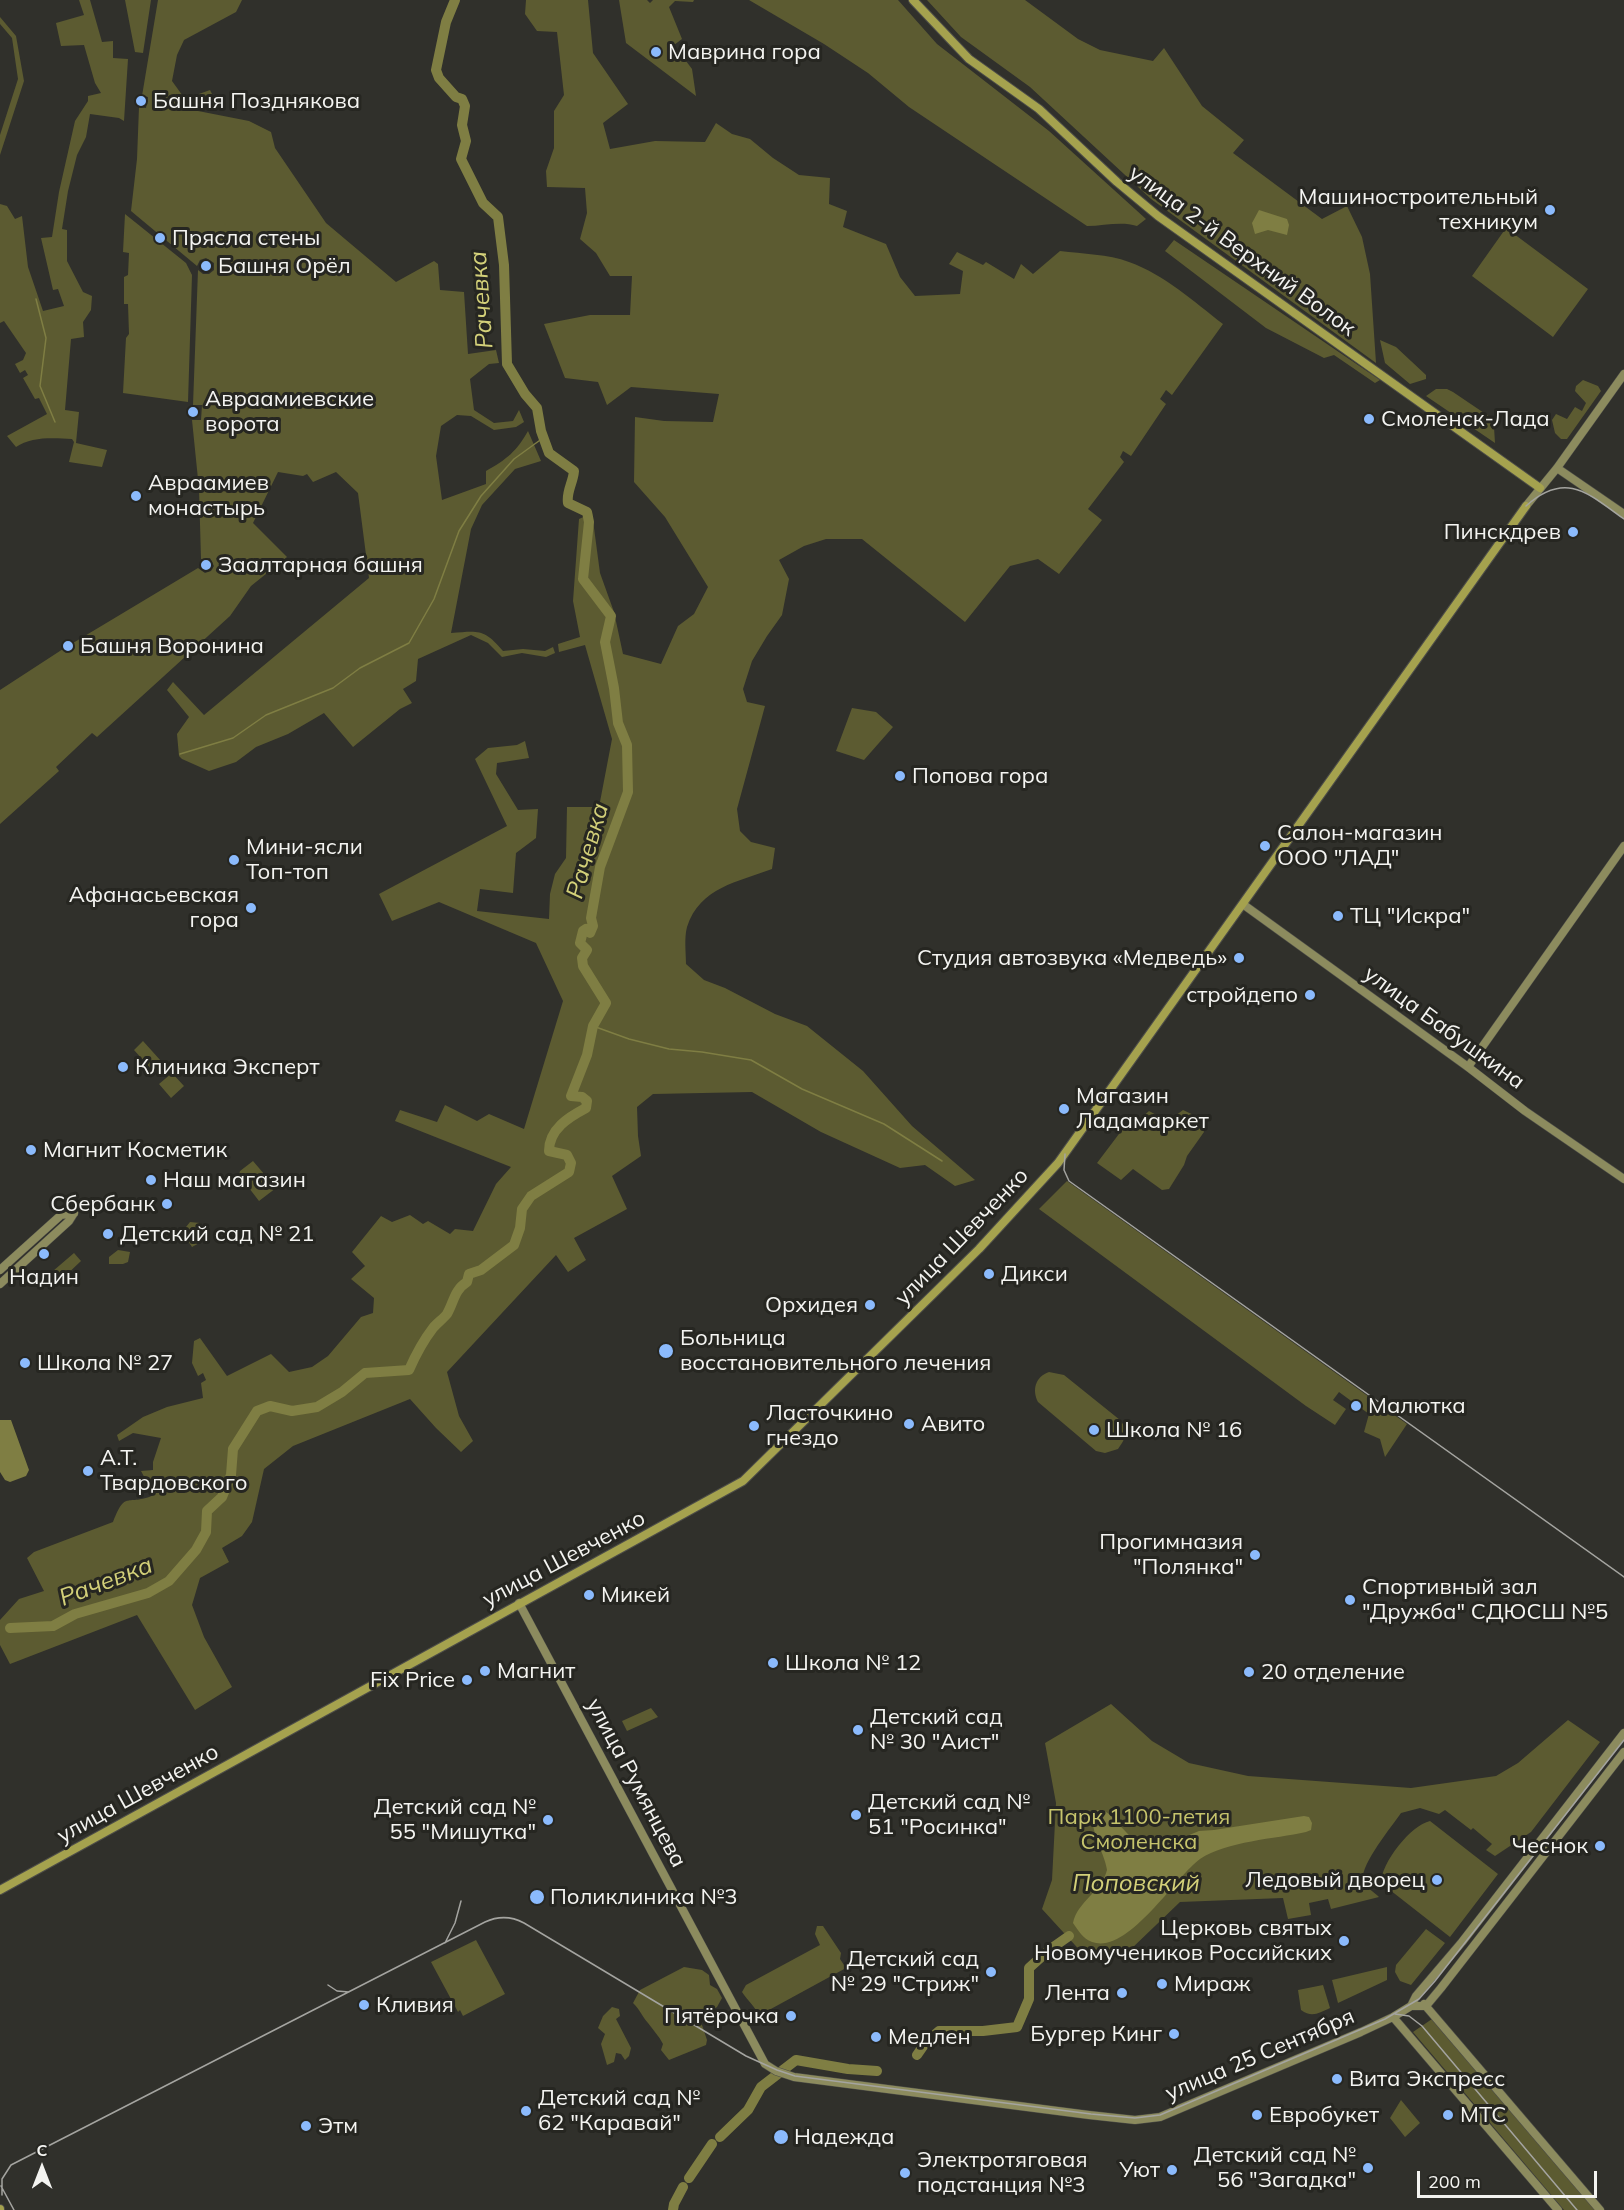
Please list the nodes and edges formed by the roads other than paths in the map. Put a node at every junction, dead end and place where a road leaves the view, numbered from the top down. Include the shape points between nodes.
1 (913, 0) edge
2 (1624, 374) edge
3 (1557, 468) junction
4 (1540, 488) junction
5 (1526, 506) joint
6 (1624, 514) edge
7 (1624, 846) edge
8 (1244, 904) junction
9 (1468, 1066) junction
10 (1624, 1179) edge
11 (0, 1270) edge
12 (0, 1284) edge
13 (519, 1603) junction
14 (1624, 1733) edge
15 (1624, 1752) edge
16 (0, 1890) edge
17 (1416, 1996) junction
18 (1411, 2006) junction
19 (1426, 2006) junction
20 (1393, 2017) junction
21 (776, 2071) joint
22 (1558, 2210) edge
23 (1600, 2210) edge

1 - 4 main road, улица 2-й Верхний Волок via 969,59 1039,109 1163,220
2 - 3 main road
3 - 4 main road
3 - 6 main road
4 - 5 main road
5 - 8 main road, улица Шевченко
7 - 9 main road
8 - 9 main road, улица Бабушкина
8 - 13 main road, улица Шевченко via 1065,1154 979,1249 743,1481
9 - 10 main road, улица Бабушкина via 1525,1111
11 - 12 main road via 61,1215 74,1213
13 - 16 main road, улица Шевченко
13 - 21 main road, улица Румянцева via 765,2064
14 - 17 main road
15 - 19 main road
17 - 18 main road
17 - 19 main road
18 - 19 main road
18 - 20 main road, улица 25 Сентября
19 - 23 main road
20 - 21 main road, улица 25 Сентября via 1160,2117 1135,2120 794,2077
20 - 22 main road

